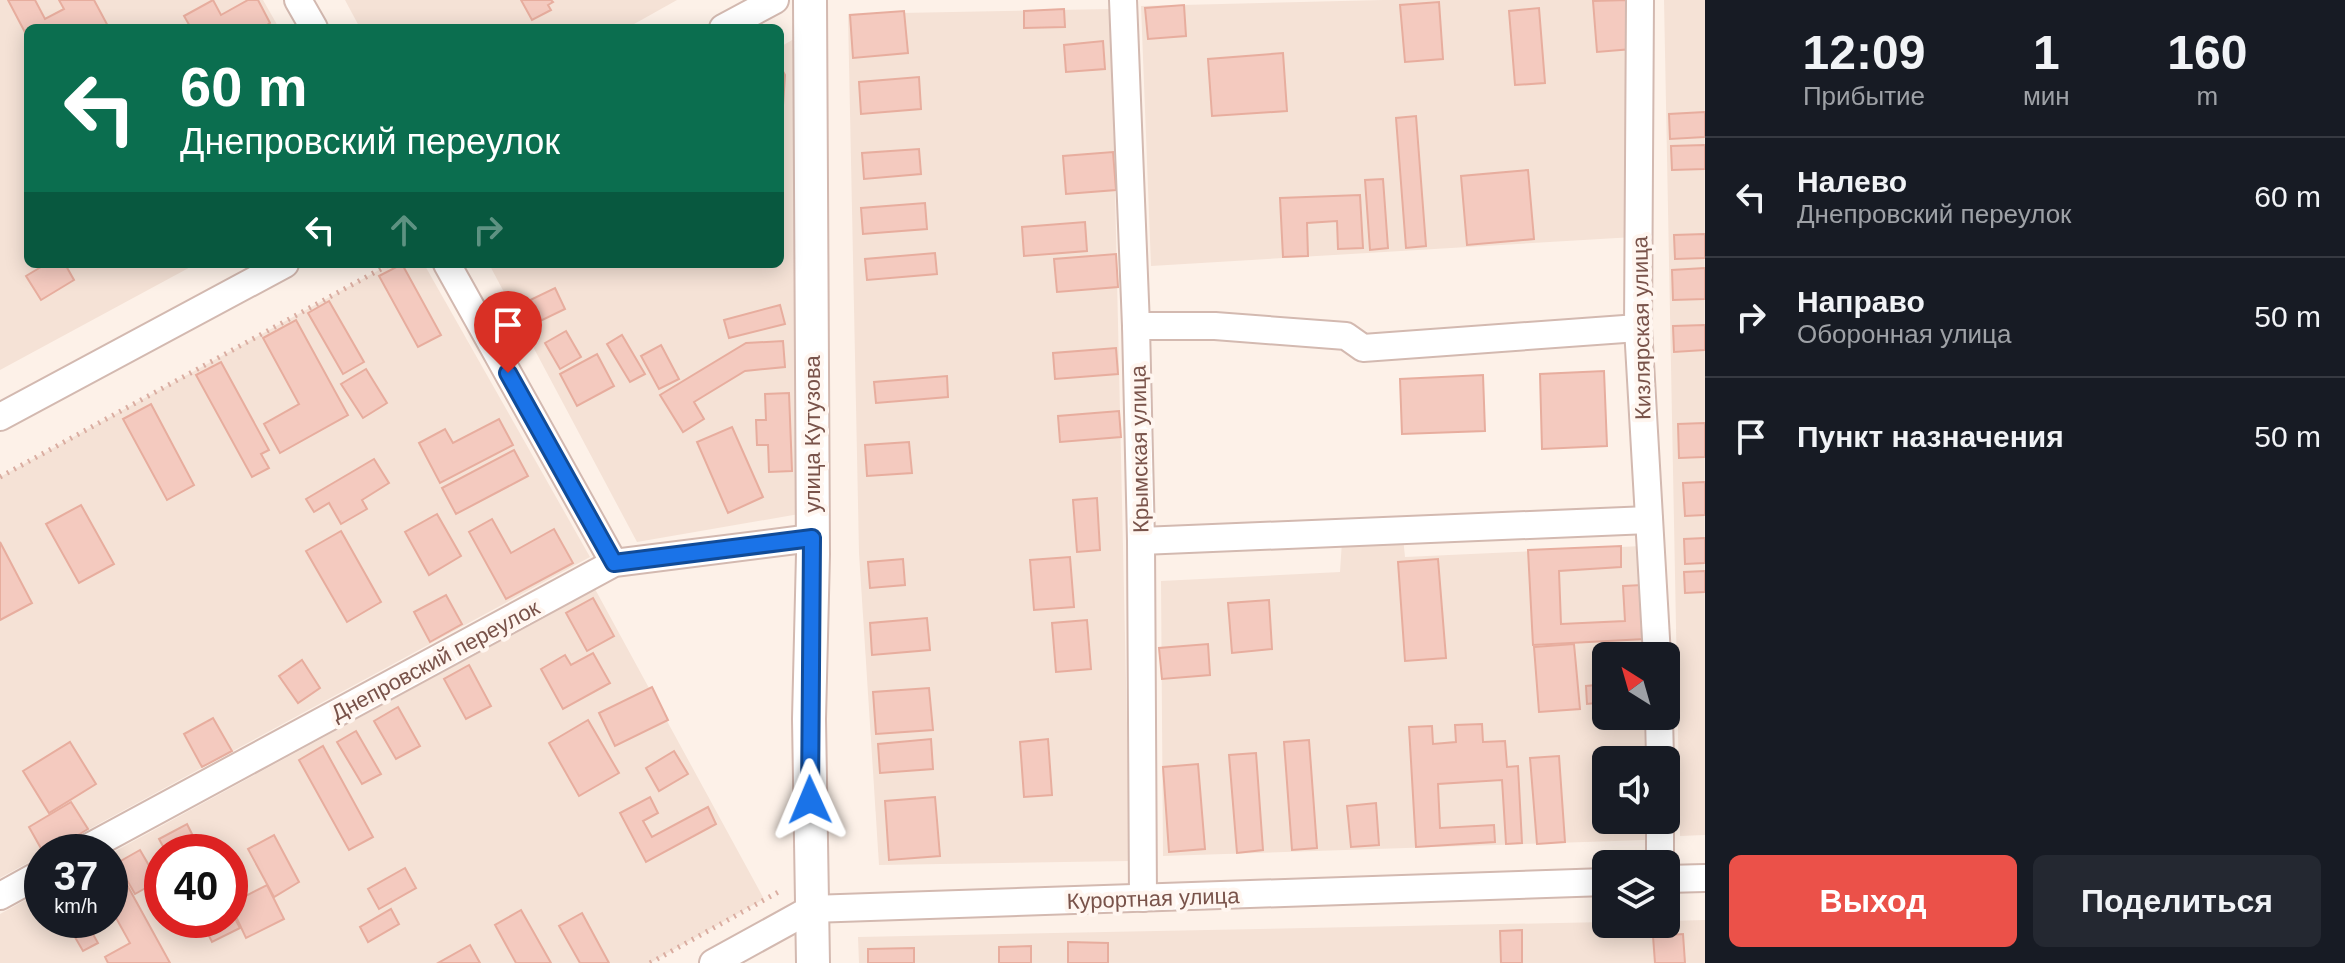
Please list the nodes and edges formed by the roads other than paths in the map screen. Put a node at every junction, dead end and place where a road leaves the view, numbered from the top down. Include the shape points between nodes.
1 (298, 0) edge
2 (775, 0) edge
3 (810, 0) edge
4 (1123, 0) edge
5 (1640, 0) edge
6 (312, 24) edge
7 (730, 24) edge
8 (278, 268) edge
9 (449, 268) edge
10 (1136, 326) junction
11 (1638, 328) junction
12 (0, 417) edge
13 (1649, 520) junction
14 (812, 538) junction
15 (1141, 541) junction
16 (614, 563) junction
17 (1656, 642) edge
18 (113, 834) edge
19 (1705, 878) edge
20 (1680, 879) edge
21 (1592, 882) edge
22 (24, 883) edge
23 (0, 896) edge
24 (1143, 898) junction
25 (811, 909) junction
26 (713, 963) edge
27 (813, 963) edge

1 - 6 street
2 - 7 street
3 - 14 street, улица Кутузова
4 - 10 street, Крымская улица
5 - 11 street, Кизлярская улица
8 - 12 street
9 - 16 street
10 - 11 street via 1346,336 1363,348
10 - 15 street, Крымская улица
11 - 13 street, Кизлярская улица
13 - 15 street
13 - 17 street, Кизлярская улица
14 - 16 street, Днепровский переулок
14 - 25 street, улица Кутузова
15 - 24 street, Крымская улица
16 - 18 street, Днепровский переулок
19 - 20 street
21 - 24 street, Курортная улица
22 - 23 street
24 - 25 street, Курортная улица
25 - 26 street, Курортная улица
25 - 27 street, улица Кутузова

